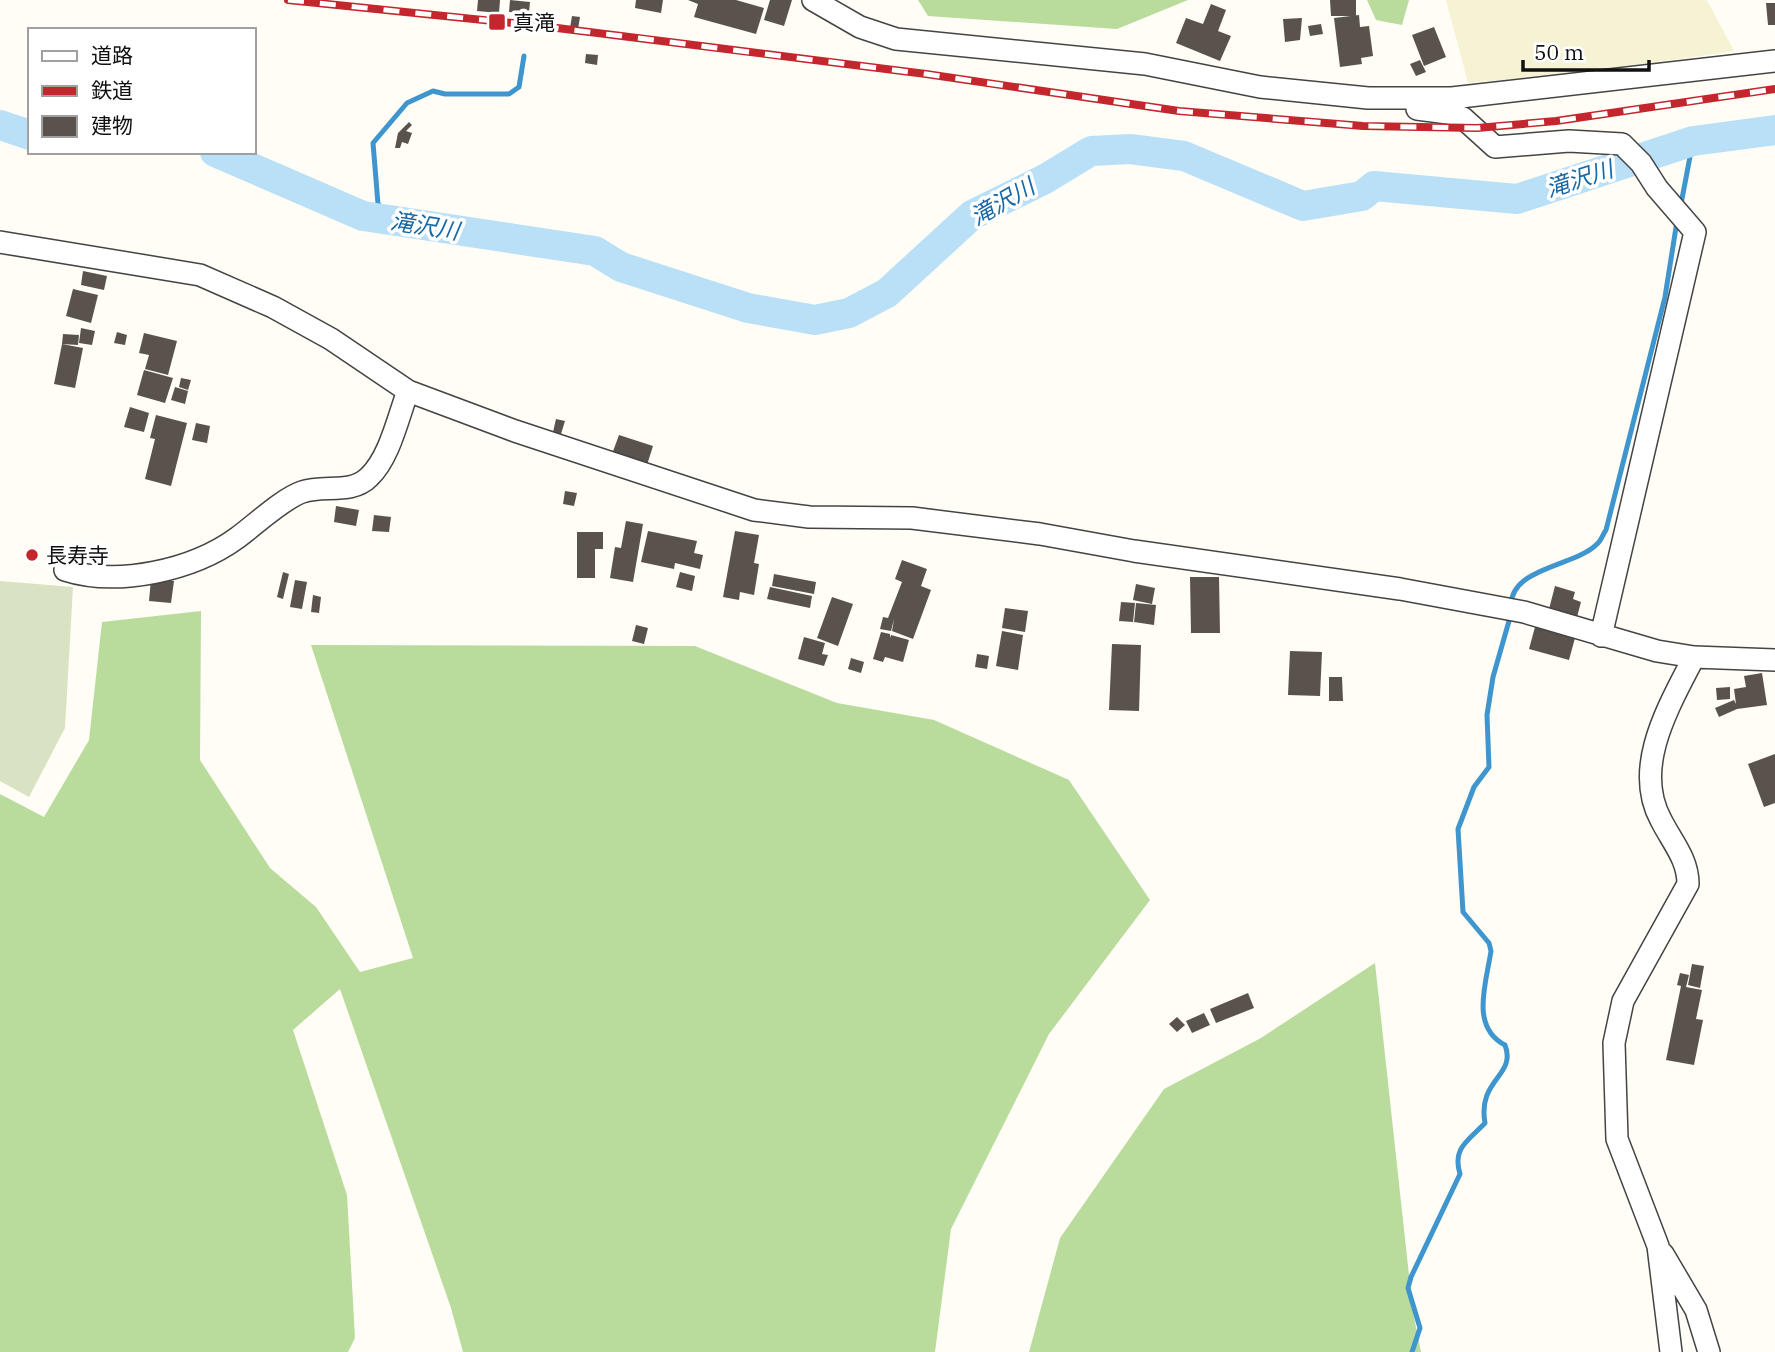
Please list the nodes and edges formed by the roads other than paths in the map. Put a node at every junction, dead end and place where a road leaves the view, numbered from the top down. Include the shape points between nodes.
1 (813, 0) edge
2 (1775, 61) edge
3 (1368, 98) junction
4 (0, 242) edge
5 (408, 391) junction
6 (65, 570) dead end
7 (1601, 636) junction
8 (1694, 657) junction
9 (1775, 660) edge
10 (1658, 1246) junction
11 (1671, 1352) edge
12 (1709, 1352) edge

1 - 3 street via 860,27 895,39 1145,64 1260,87
2 - 3 street via 1452,98
3 - 7 street via 1386,106 1463,118 1496,147 1622,144 1695,232
4 - 5 street via 200,275 319,332
5 - 6 street via 379,465 352,487 302,492 215,554 195,562 161,571 89,578
5 - 7 street via 754,510 809,517 912,518 1040,534 1400,589 1524,612
7 - 8 street
8 - 9 street
8 - 10 street via 1677,689 1648,775 1651,799 1688,867 1688,884 1623,1001 1614,1043 1617,1139
10 - 11 street
10 - 12 street via 1696,1310

